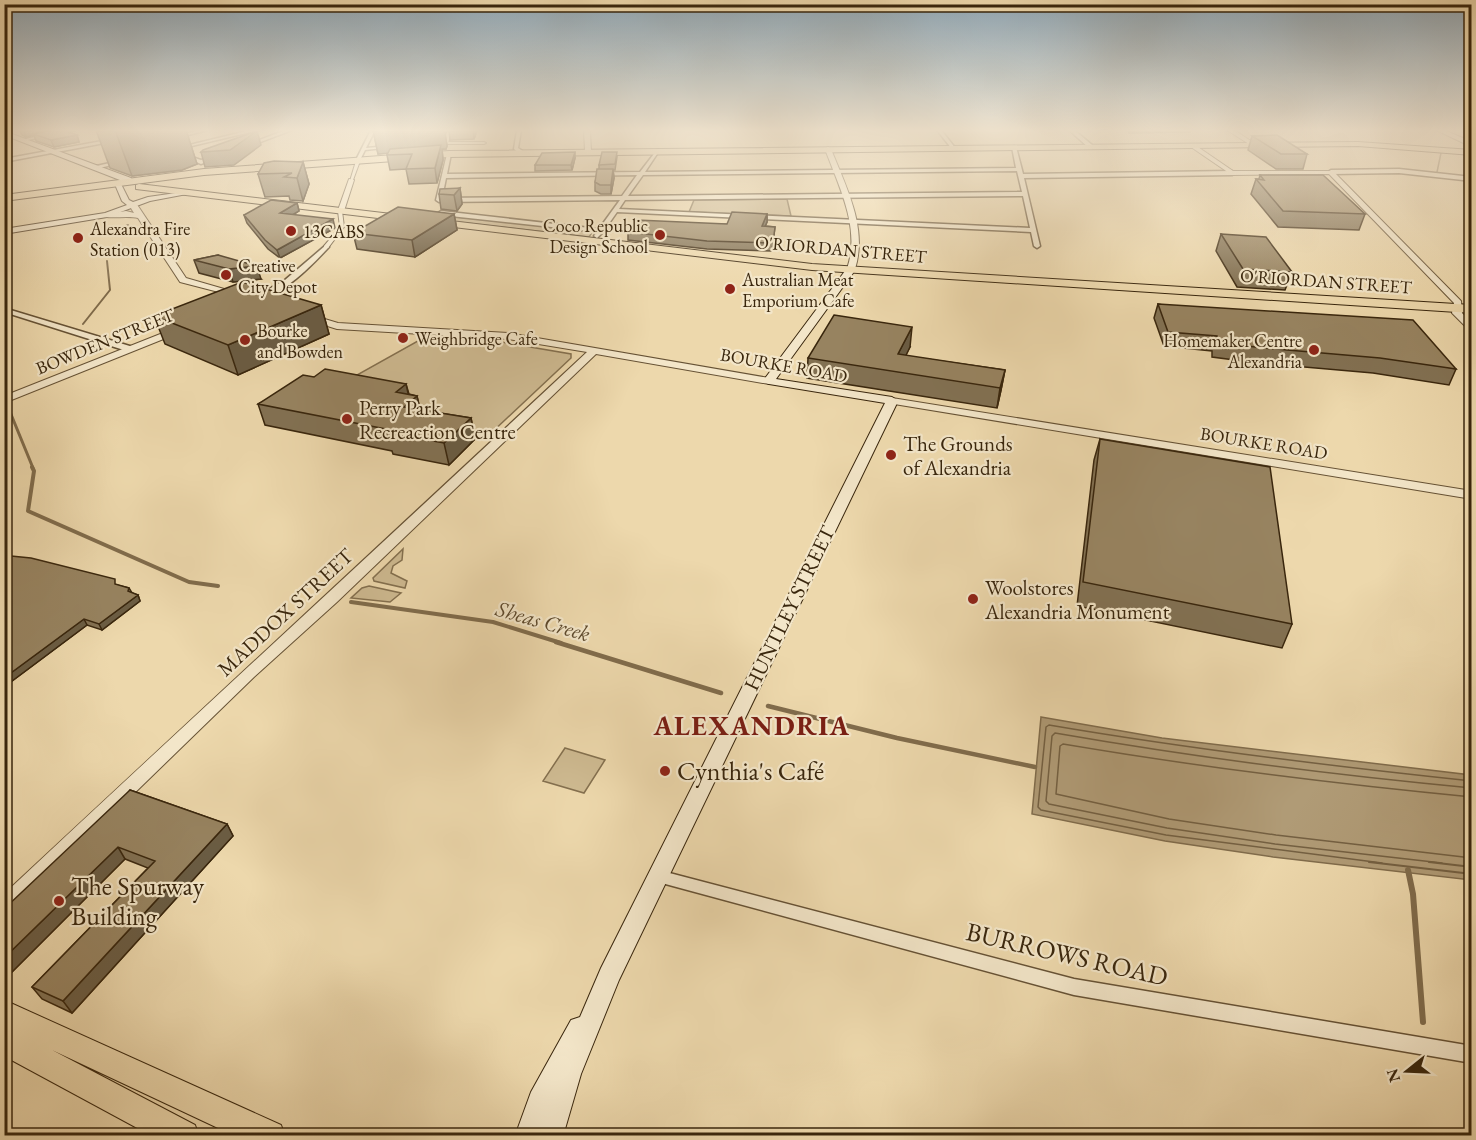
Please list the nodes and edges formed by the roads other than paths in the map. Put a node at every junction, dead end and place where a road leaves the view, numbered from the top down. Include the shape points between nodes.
1 (113, 183) edge
2 (123, 183) edge
3 (128, 183) edge
4 (128, 183) edge
5 (350, 183) edge
6 (442, 183) edge
7 (634, 183) edge
8 (840, 183) edge
9 (1023, 183) edge
10 (1342, 183) edge
11 (181, 193) junction
12 (1025, 194) junction
13 (844, 195) junction
14 (4, 198) edge
15 (623, 198) junction
16 (439, 200) junction
17 (132, 203) junction
18 (615, 210) junction
19 (340, 211) junction
20 (102, 215) junction
21 (140, 216) junction
22 (88, 217) junction
23 (433, 217) junction
24 (853, 222) junction
25 (601, 231) junction
26 (1033, 231) junction
27 (4, 232) edge
28 (593, 241) junction
29 (1037, 246) dead end
30 (326, 247) joint
31 (851, 269) junction
32 (245, 300) junction
33 (262, 303) edge
34 (233, 307) edge
35 (1458, 308) junction
36 (1472, 309) edge
37 (4, 310) edge
38 (294, 313) edge
39 (192, 324) edge
40 (1472, 330) edge
41 (130, 349) junction
42 (595, 350) junction
43 (769, 381) junction
44 (4, 400) edge
45 (892, 401) junction
46 (1472, 495) edge
47 (658, 876) junction
48 (4, 907) edge
49 (609, 976) junction
50 (4, 1013) edge
51 (4, 1040) edge
52 (1472, 1055) edge
53 (184, 1136) edge
54 (270, 1136) edge
55 (528, 1136) edge
56 (550, 1136) edge

1 - 14 main road
2 - 17 main road
3 - 11 main road, O'RIORDAN STREET
4 - 11 main road, O'RIORDAN STREET
5 - 19 street
6 - 16 street
7 - 15 street
8 - 13 street
9 - 12 street
10 - 35 street via 1458,303
11 - 17 main road
11 - 19 main road, O'RIORDAN STREET
12 - 13 street
12 - 26 street
13 - 15 street
13 - 24 street
15 - 16 street
15 - 18 street
16 - 23 street
17 - 20 main road
17 - 21 street
17 - 22 main road
18 - 24 street
18 - 25 street
19 - 23 main road, O'RIORDAN STREET
19 - 30 street via 342,227
20 - 21 street
20 - 22 main road
21 - 32 street via 183,280
22 - 27 main road
23 - 25 street
23 - 28 main road, O'RIORDAN STREET
24 - 26 street
24 - 31 street via 856,258
25 - 28 street
26 - 29 street
28 - 31 main road, O'RIORDAN STREET
30 - 32 street via 300,273 272,292
31 - 35 main road, O'RIORDAN STREET
31 - 43 main road
32 - 33 street
32 - 34 street
35 - 36 main road, O'RIORDAN STREET
35 - 40 street via 1457,313
37 - 41 street
38 - 42 street, BOURKE ROAD via 337,326 508,336
39 - 41 street, BOWDEN STREET
41 - 44 street, BOWDEN STREET
42 - 43 street, BOURKE ROAD
42 - 48 street, MADDOX STREET
43 - 45 main road, BOURKE ROAD
45 - 46 street, BOURKE ROAD
45 - 47 main road, HUNTLEY STREET
47 - 49 main road, HUNTLEY STREET
47 - 52 street, BURROWS ROAD via 1074,987
49 - 55 main road, HUNTLEY STREET via 540,1101
49 - 56 main road, HUNTLEY STREET via 569,1074
50 - 54 main road
51 - 53 main road

